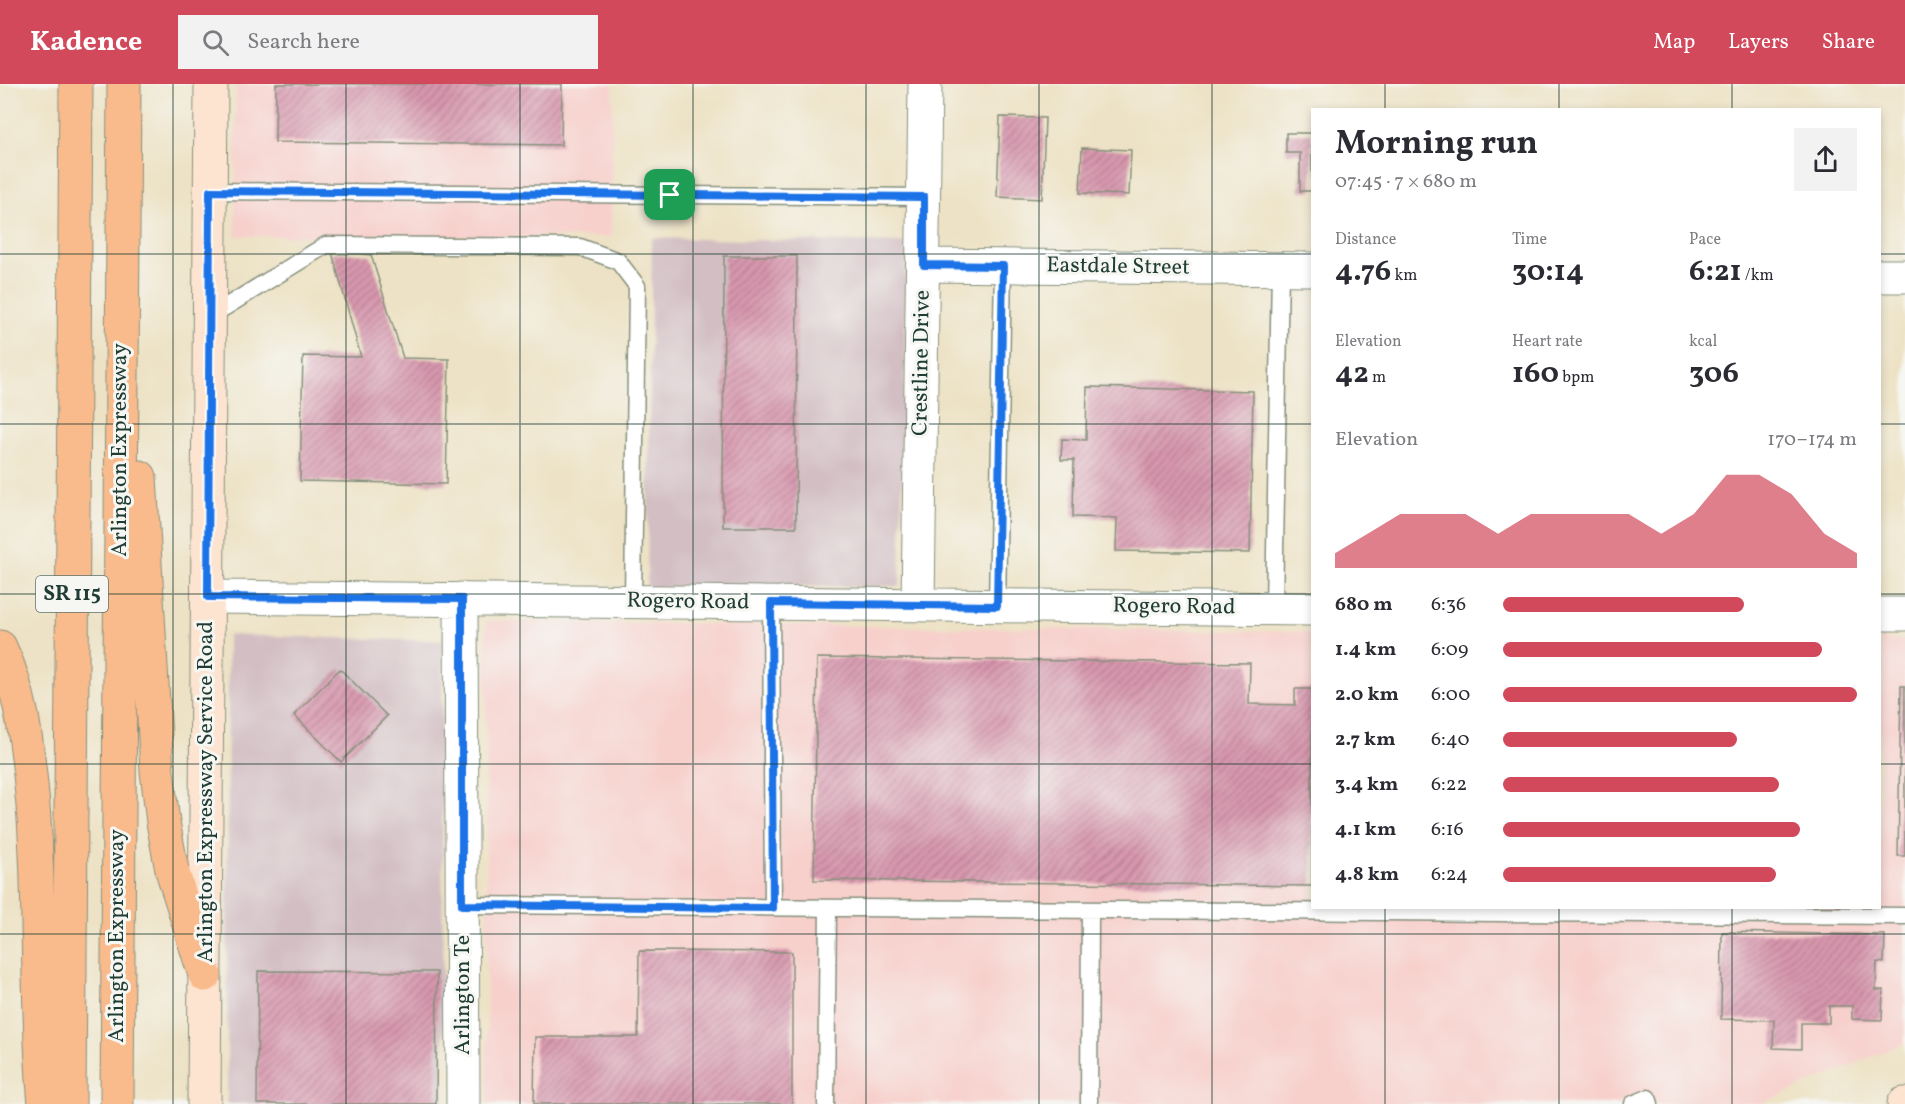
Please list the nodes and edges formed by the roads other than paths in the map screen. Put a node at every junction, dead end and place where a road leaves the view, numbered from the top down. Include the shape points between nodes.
1 (76, 84) edge
2 (124, 84) edge
3 (211, 84) edge
4 (925, 84) edge
5 (210, 191) junction
6 (924, 197) junction
7 (122, 217) junction
8 (924, 265) junction
9 (1003, 266) junction
10 (1280, 269) junction
11 (1311, 269) edge
12 (1881, 276) edge
13 (1905, 276) edge
14 (209, 317) junction
15 (208, 597) junction
16 (462, 599) junction
17 (633, 601) junction
18 (771, 603) junction
19 (918, 605) junction
20 (997, 606) junction
21 (1274, 608) junction
22 (1311, 609) edge
23 (1881, 614) edge
24 (1905, 614) edge
25 (0, 646) edge
26 (462, 905) junction
27 (773, 908) junction
28 (828, 908) junction
29 (1090, 910) junction
30 (1905, 916) edge
31 (205, 975) junction
32 (45, 1104) edge
33 (69, 1104) edge
34 (117, 1104) edge
35 (204, 1104) edge
36 (463, 1104) edge
37 (826, 1104) edge
38 (1089, 1104) edge
39 (1633, 1104) edge
40 (1650, 1104) edge

1 - 33 highway, Arlington Expressway / SR 115
2 - 7 highway, Arlington Expressway / SR 115
3 - 5 main road, Arlington Expressway Service Road
4 - 6 street, Crestline Drive
5 - 6 lane
5 - 14 main road, Arlington Expressway Service Road
6 - 8 street, Crestline Drive
7 - 31 highway via 158,781 172,870
7 - 34 highway, Arlington Expressway / SR 115
8 - 9 street, Eastdale Street
8 - 19 street, Crestline Drive
9 - 10 street, Eastdale Street
9 - 20 lane
10 - 11 street, Eastdale Street
10 - 21 lane
12 - 13 street
14 - 15 main road, Arlington Expressway Service Road
14 - 17 lane via 326,245 580,247 618,261 637,286
15 - 16 street, Rogero Road
15 - 31 main road, Arlington Expressway Service Road
16 - 17 street, Rogero Road
16 - 26 street, Arlington Te
17 - 18 street, Rogero Road
18 - 19 street, Rogero Road
18 - 27 lane
19 - 20 street, Rogero Road
20 - 21 street, Rogero Road
21 - 22 street, Rogero Road
23 - 24 street
25 - 32 highway via 12,672 23,716 38,850 39,1044
26 - 27 lane
26 - 36 street, Arlington Te
27 - 28 lane
28 - 29 lane
28 - 37 lane
29 - 30 lane
29 - 38 lane
31 - 35 main road, Arlington Expressway Service Road
39 - 40 lane via 1648,1098

